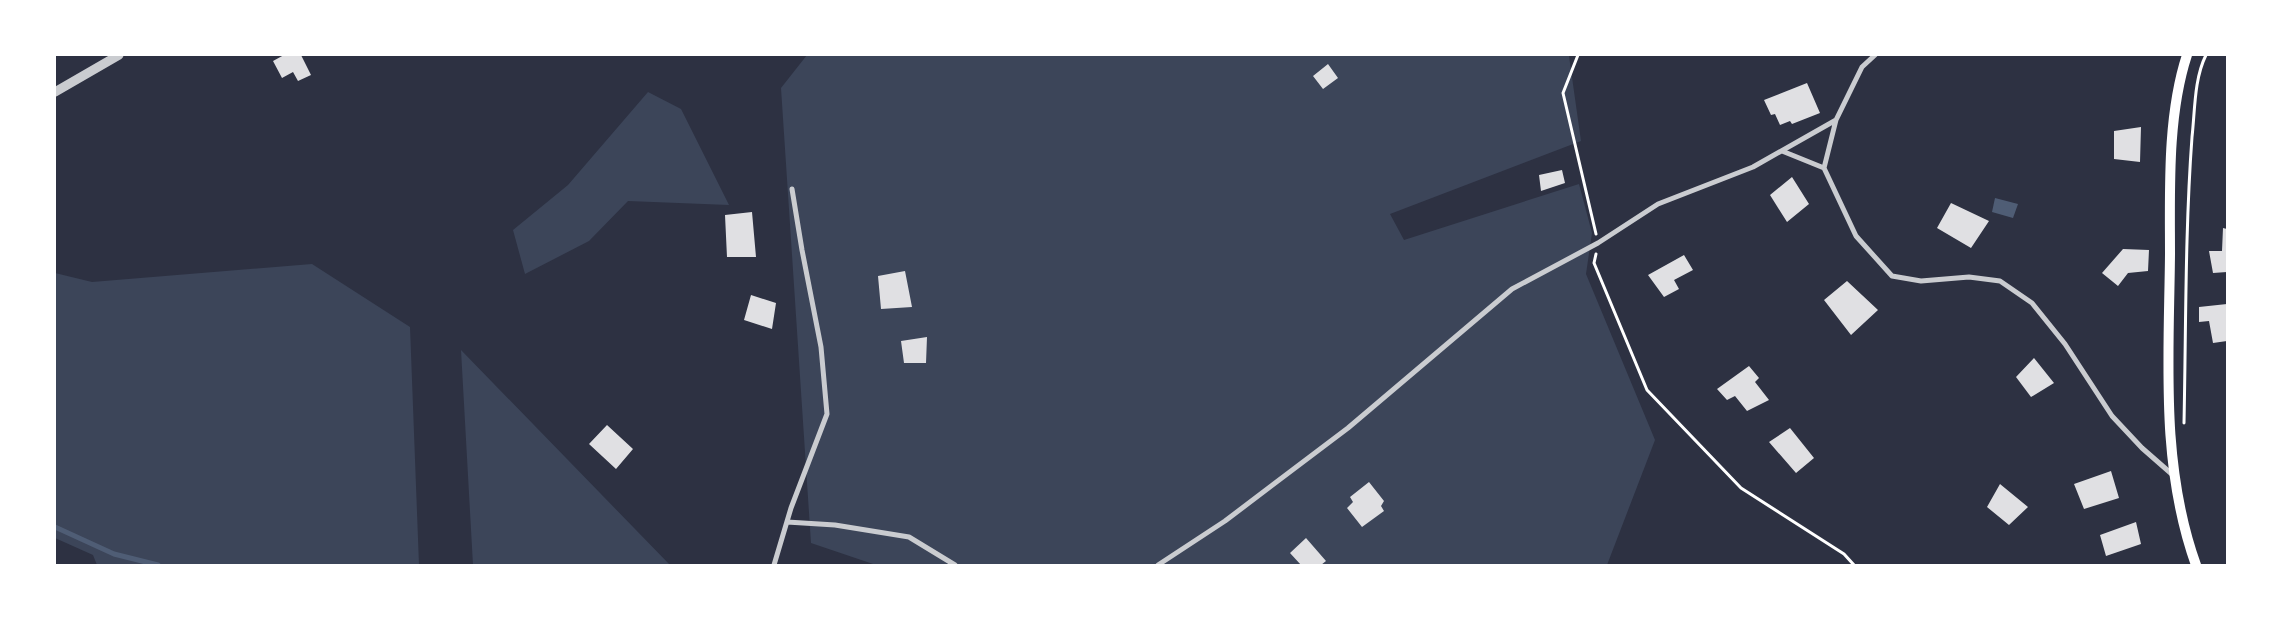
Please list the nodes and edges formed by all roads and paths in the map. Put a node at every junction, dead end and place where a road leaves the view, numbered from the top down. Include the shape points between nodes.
1 (119, 55) edge
2 (1578, 55) edge
3 (1875, 55) edge
4 (2187, 55) edge
5 (2206, 55) edge
6 (55, 92) edge
7 (1836, 120) junction
8 (1782, 151) junction
9 (1824, 168) junction
10 (792, 189) dead end
11 (1598, 243) junction
12 (2184, 428) dead end
13 (2174, 476) junction
14 (788, 522) junction
15 (774, 565) edge
16 (954, 565) edge
17 (1158, 565) edge
18 (1854, 565) edge
19 (2196, 565) edge

1 - 6 street
2 - 11 path via 1563,93
3 - 7 street via 1862,67
4 - 13 main road via 2176,102 2170,210 2169,407
5 - 12 path via 2196,95 2190,172
7 - 8 street
7 - 9 street
8 - 9 street
8 - 11 street via 1753,167 1658,204
9 - 13 street via 1856,236 1892,276 1921,281 1969,277 2000,281 2032,303 2065,344 2112,416
10 - 14 street via 821,347 828,414
11 - 17 street via 1512,289 1348,428 1225,521
11 - 18 path via 1594,263 1647,390 1741,488 1844,554
13 - 19 main road via 2187,540
14 - 15 street
14 - 16 street via 835,524 909,537

